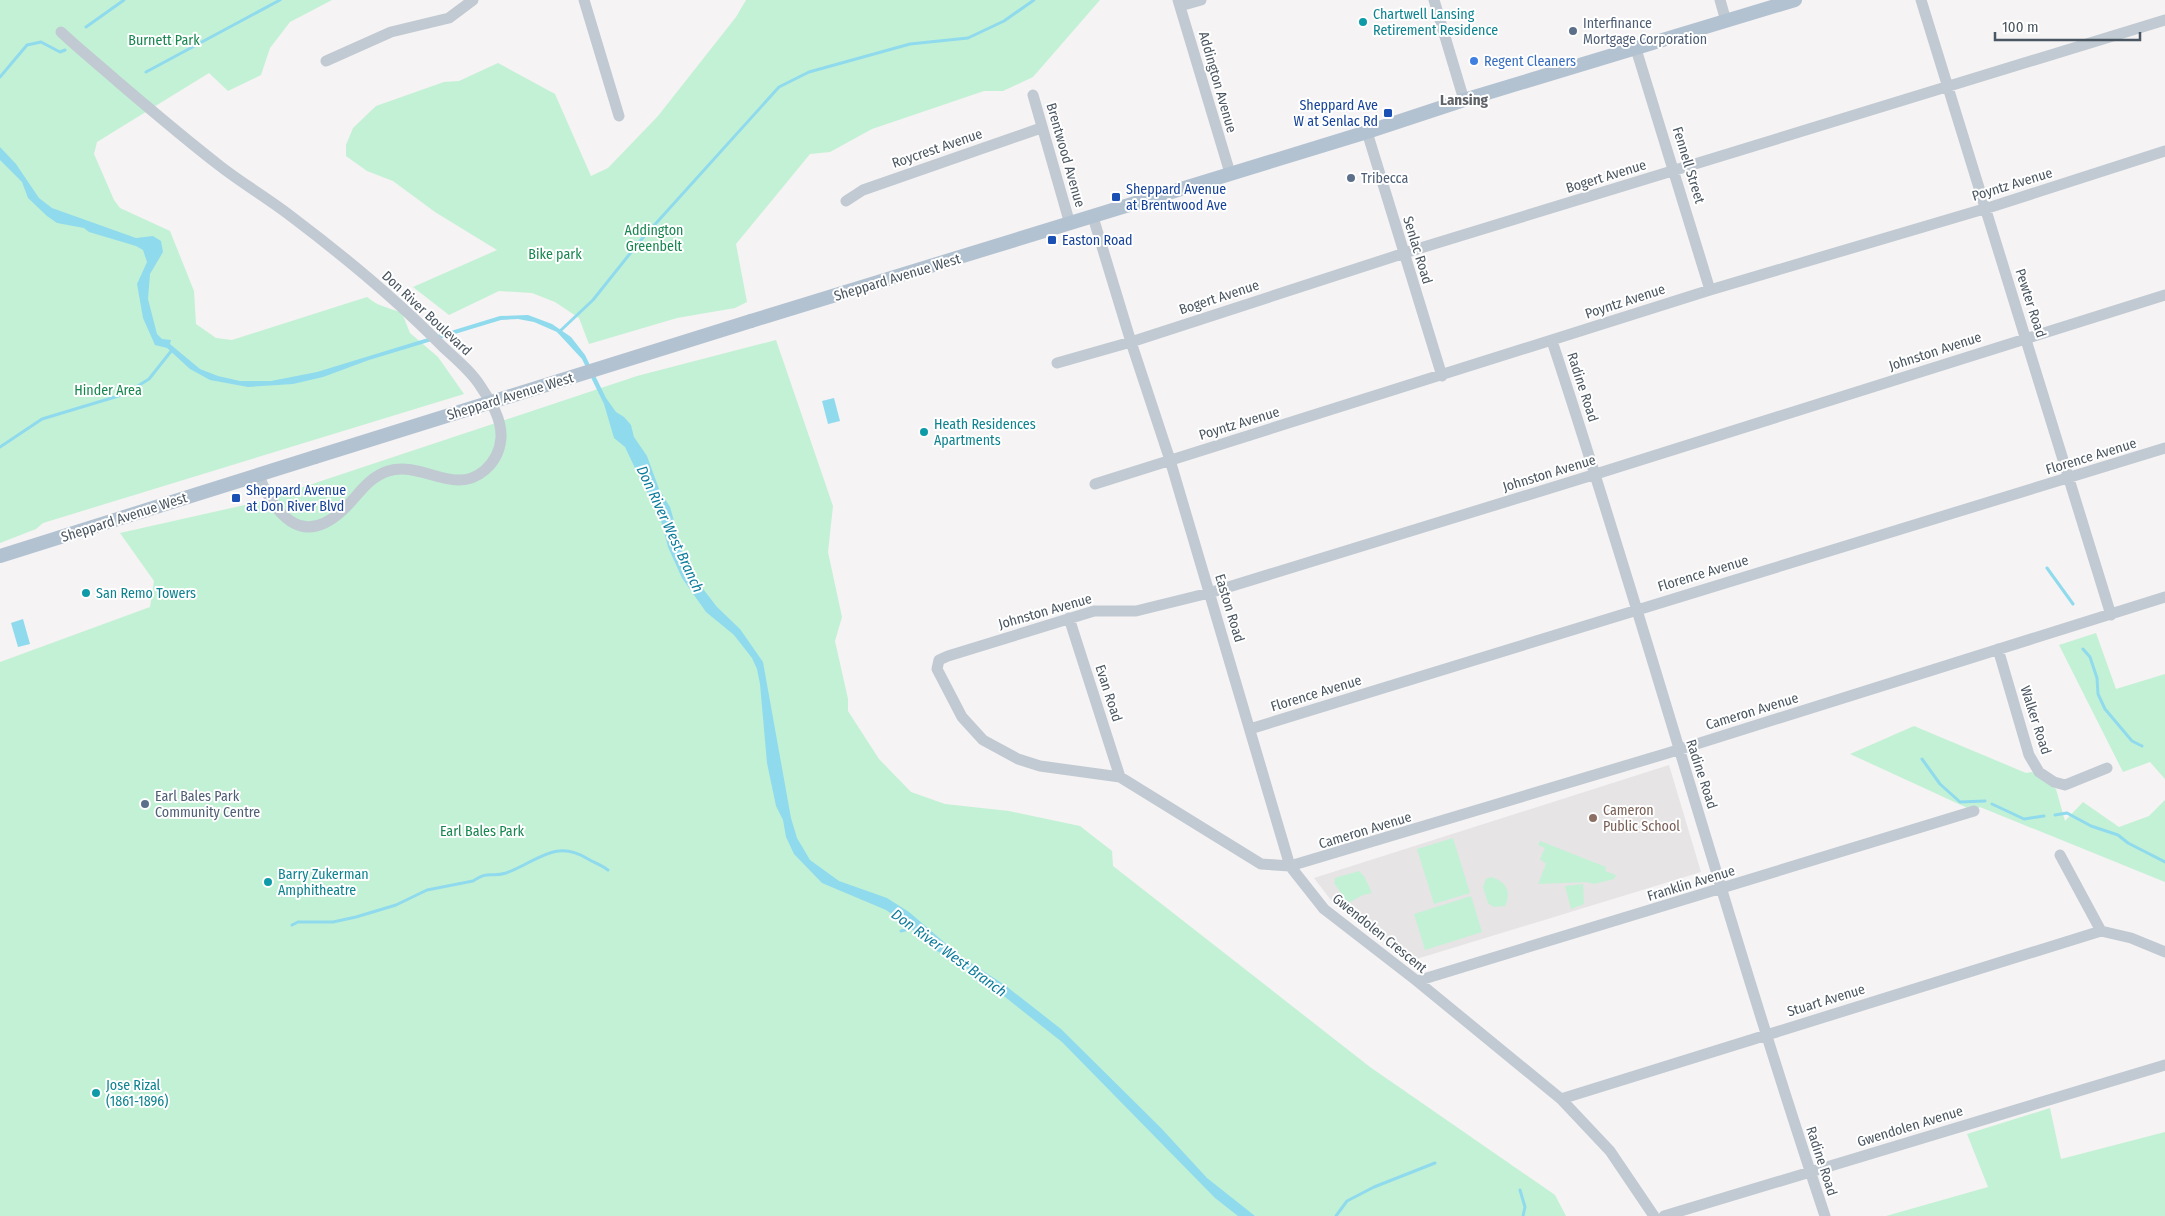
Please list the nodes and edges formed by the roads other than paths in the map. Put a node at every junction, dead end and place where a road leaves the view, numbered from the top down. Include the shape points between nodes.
1 (473, 0) edge
2 (584, 0) edge
3 (1201, 0) edge
4 (1434, 0) edge
5 (1720, 0) edge
6 (1795, 0) edge
7 (1921, 0) edge
8 (1179, 3) edge
9 (2165, 20) edge
10 (1726, 21) junction
11 (61, 32) dead end
12 (1636, 50) junction
13 (326, 61) dead end
14 (1947, 87) junction
15 (1033, 95) dead end
16 (1464, 100) junction
17 (619, 116) dead end
18 (1041, 128) junction
19 (1367, 132) junction
20 (2165, 151) edge
21 (1675, 170) junction
22 (1230, 173) junction
23 (846, 202) dead end
24 (1986, 208) junction
25 (1093, 216) junction
26 (1070, 224) junction
27 (1403, 253) junction
28 (1710, 290) junction
29 (2165, 295) edge
30 (2026, 338) junction
31 (1552, 341) junction
32 (1131, 342) junction
33 (1057, 363) dead end
34 (1442, 376) junction
35 (2165, 448) edge
36 (1170, 460) junction
37 (258, 474) junction
38 (1596, 474) junction
39 (2068, 478) junction
40 (1095, 484) dead end
41 (0, 556) edge
42 (1209, 592) junction
43 (2165, 598) edge
44 (1636, 609) junction
45 (2111, 615) junction
46 (1069, 618) junction
47 (1998, 649) junction
48 (1250, 729) junction
49 (1678, 750) junction
50 (2107, 768) dead end
51 (1120, 777) junction
52 (1974, 811) dead end
53 (2060, 855) dead end
54 (1290, 866) junction
55 (1723, 889) junction
56 (2101, 931) junction
57 (2165, 952) edge
58 (1417, 981) junction
59 (1767, 1034) junction
60 (2165, 1065) edge
61 (1561, 1099) junction
62 (1810, 1171) junction
63 (1654, 1216) edge
64 (1664, 1216) edge
65 (1825, 1216) edge

1 - 13 street via 450,18 391,32
2 - 17 street
3 - 8 street
4 - 16 street
5 - 10 street
6 - 10 main road, Sheppard Avenue West
7 - 14 street, Pewter Road
8 - 22 street, Addington Avenue
9 - 14 street, Bogert Avenue
10 - 12 main road, Sheppard Avenue West
11 - 37 street, Don River Boulevard via 149,110 222,168 291,216 419,322 480,385 499,418 501,438 497,455 479,475 459,481 407,470 390,470 369,481 329,521 317,525 297,525 282,517
12 - 16 main road, Sheppard Avenue West
12 - 21 street, Fennell Street
14 - 21 street, Bogert Avenue
14 - 24 street, Pewter Road
15 - 18 street, Brentwood Avenue
16 - 19 main road, Sheppard Avenue West
18 - 23 street, Roycrest Avenue via 863,190
18 - 26 street, Brentwood Avenue
19 - 22 main road, Sheppard Avenue West
19 - 27 street, Senlac Road
20 - 24 street, Poyntz Avenue
21 - 27 street, Bogert Avenue
21 - 28 street, Fennell Street
22 - 25 main road, Sheppard Avenue West
24 - 28 street, Poyntz Avenue
24 - 30 street, Pewter Road
25 - 26 main road, Sheppard Avenue West
25 - 32 street, Easton Road
26 - 37 main road, Sheppard Avenue West, bridge
27 - 32 street, Bogert Avenue
27 - 34 street, Senlac Road
28 - 31 street, Poyntz Avenue
29 - 30 street, Johnston Avenue
30 - 38 street, Johnston Avenue
30 - 39 street, Pewter Road
31 - 34 street, Poyntz Avenue
31 - 38 street, Radine Road
32 - 33 street, Bogert Avenue
32 - 36 street, Easton Road
34 - 36 street, Poyntz Avenue
35 - 39 street, Florence Avenue
36 - 40 street, Poyntz Avenue
36 - 42 street, Easton Road
37 - 41 main road, Sheppard Avenue West
38 - 42 street, Johnston Avenue
38 - 44 street, Radine Road
39 - 44 street, Florence Avenue
39 - 45 street, Pewter Road
42 - 46 street, Johnston Avenue via 1136,610 1094,610
42 - 48 street, Easton Road
43 - 45 street, Cameron Avenue
44 - 48 street, Florence Avenue
44 - 49 street, Radine Road
45 - 47 street, Cameron Avenue
46 - 51 street, Evan Road
46 - 51 street, Johnston Avenue via 938,660 937,669 962,717 983,740 1018,759 1040,766
47 - 49 street, Cameron Avenue
47 - 50 street, Walker Road via 2038,772 2065,785
48 - 54 street, Easton Road
49 - 54 street, Cameron Avenue
49 - 55 street, Radine Road
51 - 54 street via 1261,864
52 - 55 street, Franklin Avenue
53 - 56 street
54 - 58 street, Gwendolen Crescent via 1324,909
55 - 58 street, Franklin Avenue
55 - 59 street, Radine Road
56 - 57 street via 2131,938
56 - 59 street, Stuart Avenue
58 - 61 street, Gwendolen Crescent
59 - 61 street, Stuart Avenue
59 - 62 street, Radine Road
60 - 62 street, Gwendolen Avenue
61 - 63 street, Gwendolen Crescent via 1610,1151
62 - 64 street, Gwendolen Avenue
62 - 65 street, Radine Road

